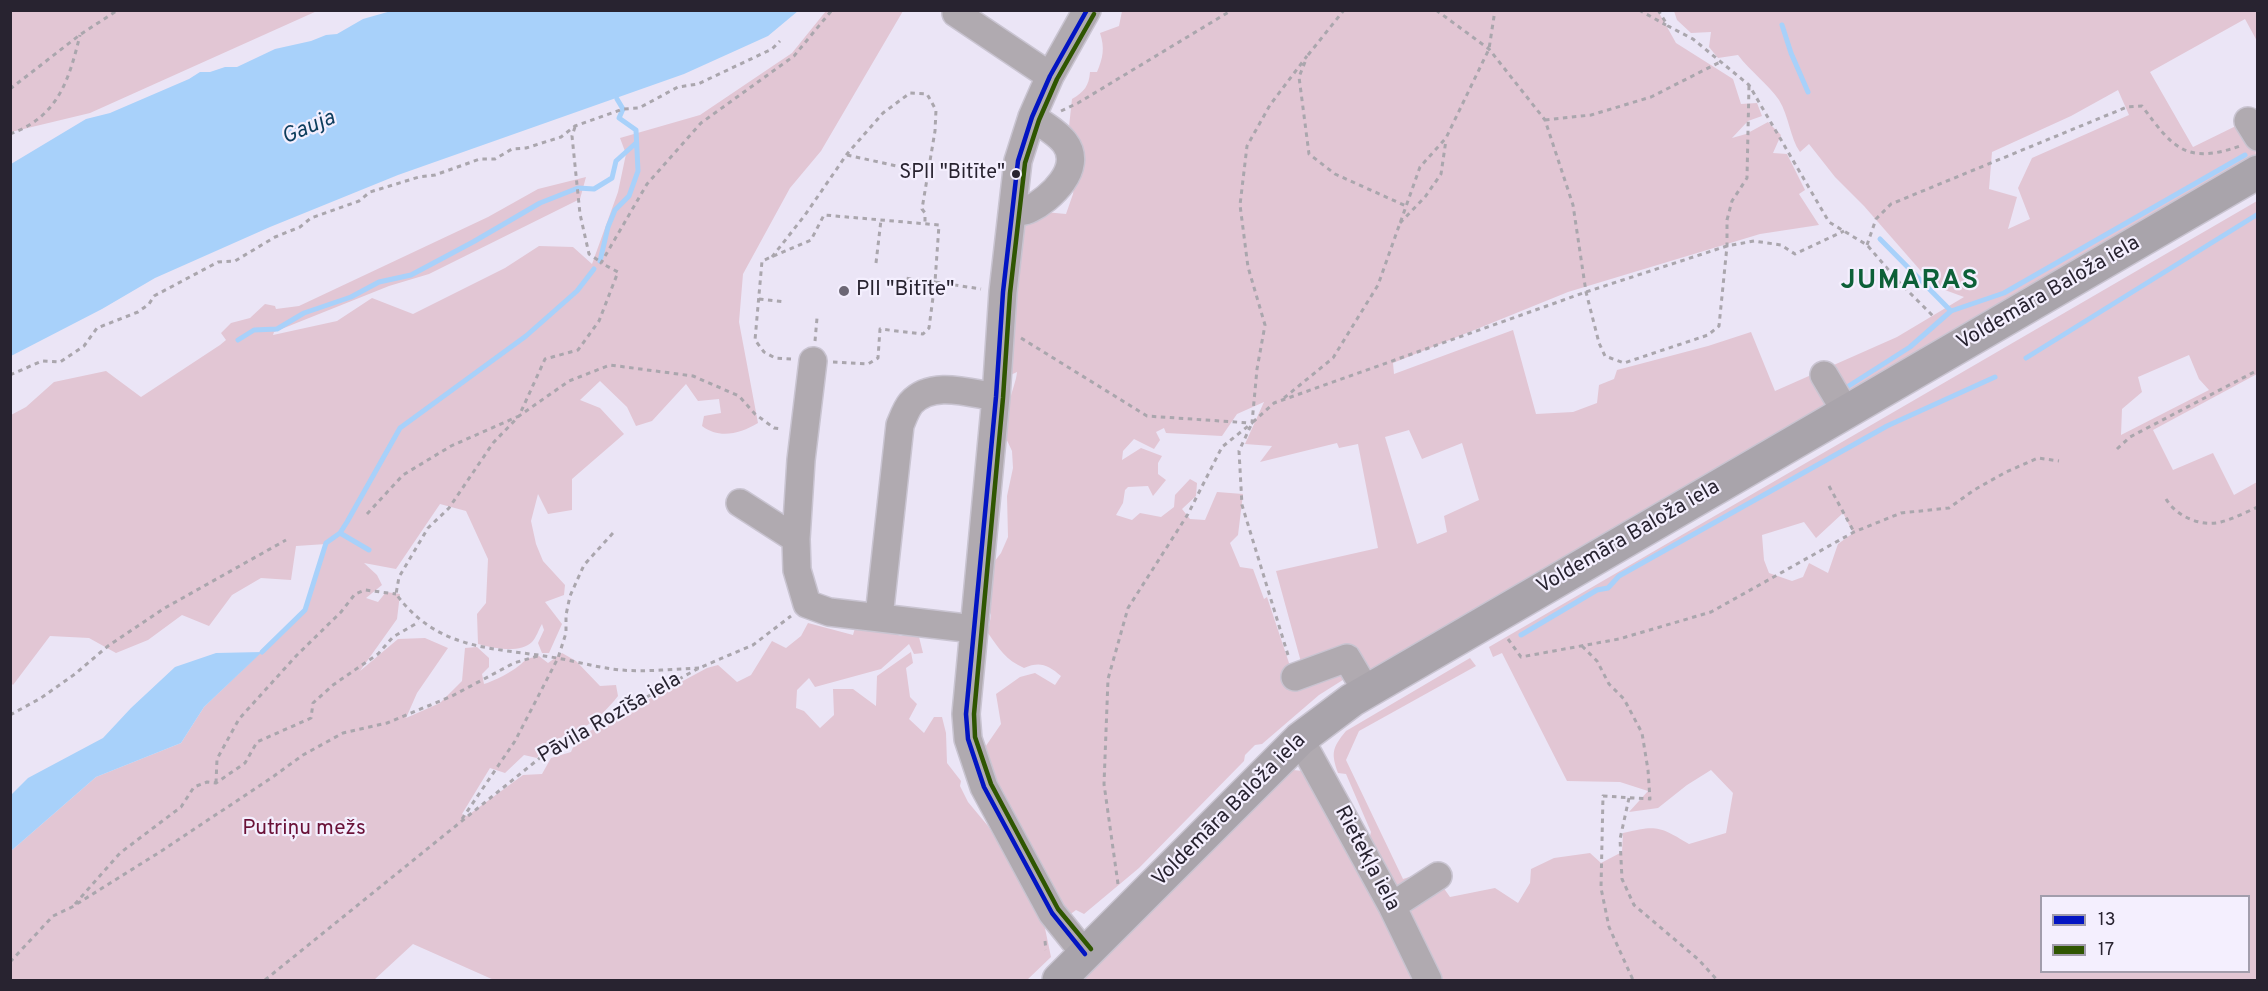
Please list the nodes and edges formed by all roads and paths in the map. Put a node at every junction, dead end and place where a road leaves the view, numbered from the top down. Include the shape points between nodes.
1 (118, 10) edge
2 (832, 10) edge
3 (958, 10) edge
4 (1087, 10) edge
5 (1232, 10) edge
6 (1344, 10) edge
7 (1436, 10) edge
8 (1495, 10) edge
9 (1639, 10) edge
10 (1658, 10) edge
11 (1668, 26) junction
12 (81, 33) junction
13 (780, 41) dead end
14 (1488, 49) junction
15 (1307, 56) junction
16 (1720, 62) junction
17 (1050, 76) junction
18 (1749, 85) junction
19 (10, 89) edge
20 (1545, 120) junction
21 (1038, 122) junction
22 (575, 126) junction
23 (2254, 131) edge
24 (10, 135) edge
25 (1446, 138) junction
26 (847, 154) junction
27 (2258, 172) edge
28 (928, 173) junction
29 (1406, 206) junction
30 (1012, 213) junction
31 (881, 220) junction
32 (925, 224) junction
33 (1400, 224) junction
34 (1844, 231) junction
35 (1867, 245) junction
36 (1727, 246) junction
37 (771, 257) junction
38 (602, 263) junction
39 (876, 263) dead end
40 (904, 279) dead end
41 (935, 282) junction
42 (986, 290) dead end
43 (1586, 292) junction
44 (759, 299) junction
45 (785, 302) dead end
46 (1934, 317) dead end
47 (1001, 326) junction
48 (813, 361) junction
49 (2258, 370) edge
50 (10, 375) edge
51 (1824, 375) dead end
52 (996, 397) junction
53 (1274, 403) junction
54 (1846, 412) junction
55 (519, 416) junction
56 (1252, 423) junction
57 (805, 431) junction
58 (2117, 449) dead end
59 (2059, 461) dead end
60 (1829, 486) dead end
61 (2166, 499) dead end
62 (740, 503) dead end
63 (2258, 507) edge
64 (367, 514) dead end
65 (1854, 532) junction
66 (613, 533) dead end
67 (796, 538) junction
68 (286, 540) dead end
69 (396, 594) junction
70 (807, 604) junction
71 (879, 617) junction
72 (420, 621) junction
73 (974, 629) junction
74 (1504, 632) dead end
75 (1582, 646) junction
76 (540, 656) junction
77 (558, 658) junction
78 (699, 668) junction
79 (1295, 677) joint
80 (1367, 692) junction
81 (10, 715) edge
82 (1300, 739) junction
83 (216, 783) junction
84 (1630, 797) junction
85 (459, 823) junction
86 (1438, 876) dead end
87 (1120, 893) dead end
88 (1392, 906) junction
89 (72, 908) junction
90 (1085, 954) junction
91 (10, 962) edge
92 (265, 981) edge
93 (1059, 981) edge
94 (1428, 981) edge
95 (1633, 981) edge
96 (1717, 981) edge

1 - 12 path
2 - 38 path via 794,56 701,123 647,184
3 - 17 street via 956,13
4 - 17 street
5 - 21 path via 1078,103
6 - 15 path
7 - 14 path
8 - 14 path
9 - 11 path
10 - 11 path
11 - 16 path via 1693,39
12 - 19 path
12 - 24 path via 61,95 29,128
13 - 22 path via 772,49 698,84 678,87 639,108 623,109
14 - 20 path
14 - 25 path
15 - 29 path via 1299,77 1309,154 1335,174
15 - 56 path via 1270,105 1247,146 1240,205 1248,267 1265,325
16 - 18 path
16 - 20 path via 1651,96 1591,115
17 - 21 street
18 - 34 path via 1829,222
18 - 36 path via 1747,178 1732,201
20 - 43 path via 1573,205
21 - 30 street via 1018,161
21 - 30 street via 1066,143 1069,168 1060,186 1048,197 1029,210
22 - 38 path via 572,136 580,214 589,254
22 - 50 path via 561,137 370,192 359,201 311,218 235,261 218,262 154,296 133,315 97,328 84,346 60,362 42,361
23 - 35 path via 2238,147 2208,155 2190,154 2174,145 2142,106 2127,107 1891,204 1876,219
25 - 29 path via 1420,167
25 - 33 path via 1441,174
26 - 28 path
26 - 28 path via 883,113 910,93 927,94 936,110
26 - 37 path
27 - 54 main road, Voldemāra Baloža iela
28 - 32 path via 922,209
29 - 33 path
30 - 47 street
31 - 32 path
31 - 37 path via 824,215 811,240
31 - 39 path
32 - 41 path via 939,225
33 - 53 path via 1378,285 1334,358
34 - 35 path
34 - 36 path via 1794,254 1781,245 1754,241
35 - 46 path
36 - 43 path
36 - 43 path via 1719,326 1708,335 1624,363 1605,356
37 - 44 path via 762,261
38 - 55 path via 618,272 599,321 578,350 545,359
40 - 41 path
41 - 42 path
41 - 48 path via 929,328 923,334 880,329 879,358 868,364
43 - 53 path
44 - 45 path
44 - 48 path via 755,340 764,352 775,358
47 - 52 street
47 - 56 path via 1147,416
48 - 57 street
49 - 58 path via 2130,437
51 - 54 street
52 - 71 street via 930,391 909,405 900,424
52 - 73 street
53 - 56 path
54 - 80 main road, Voldemāra Baloža iela
55 - 57 path via 569,381 610,365 693,376 739,396 774,428
55 - 64 path via 451,446 403,475
55 - 69 path via 493,443 449,508 428,528 399,578
56 - 79 path via 1239,451 1242,504
56 - 87 path via 1222,447 1188,514 1128,608 1108,678 1104,784
57 - 67 street
59 - 65 path via 2037,458 1974,490 1949,508 1901,513
60 - 65 path
61 - 63 path via 2178,513 2195,522 2220,523
62 - 67 street
65 - 75 path via 1711,612
66 - 77 path via 584,565 570,596 566,633
67 - 70 street via 797,570
68 - 81 path via 163,609 41,698
69 - 72 path
69 - 83 path via 365,590 355,594 239,718 217,759
70 - 71 street via 829,612
70 - 78 path, Pāvila Rozīša iela via 753,645
71 - 73 street
72 - 76 path via 454,640 496,651
72 - 83 path via 393,637 378,654 333,685 313,703 311,718 257,742 245,763
73 - 90 street via 966,714 972,756 984,787 1052,913
74 - 75 path via 1521,657
75 - 84 path via 1624,699 1642,732 1650,799
76 - 77 path
76 - 89 path via 514,663 452,696 387,723 343,733 303,754
77 - 78 path via 623,670
77 - 85 path via 515,741
78 - 85 path, Pāvila Rozīša iela via 546,753
79 - 80 street via 1347,658
80 - 82 main road, Voldemāra Baloža iela
82 - 88 street, Rietekļa iela
82 - 90 main road, Voldemāra Baloža iela
83 - 89 path via 194,787 181,807 120,853
84 - 95 path via 1603,796 1601,888 1609,927
84 - 96 path via 1620,839 1621,869 1634,905 1699,960
85 - 92 path, Pāvila Rozīša iela
86 - 88 street
88 - 94 street, Rietekļa iela
89 - 91 path via 53,916
90 - 93 main road, Voldemāra Baloža iela

